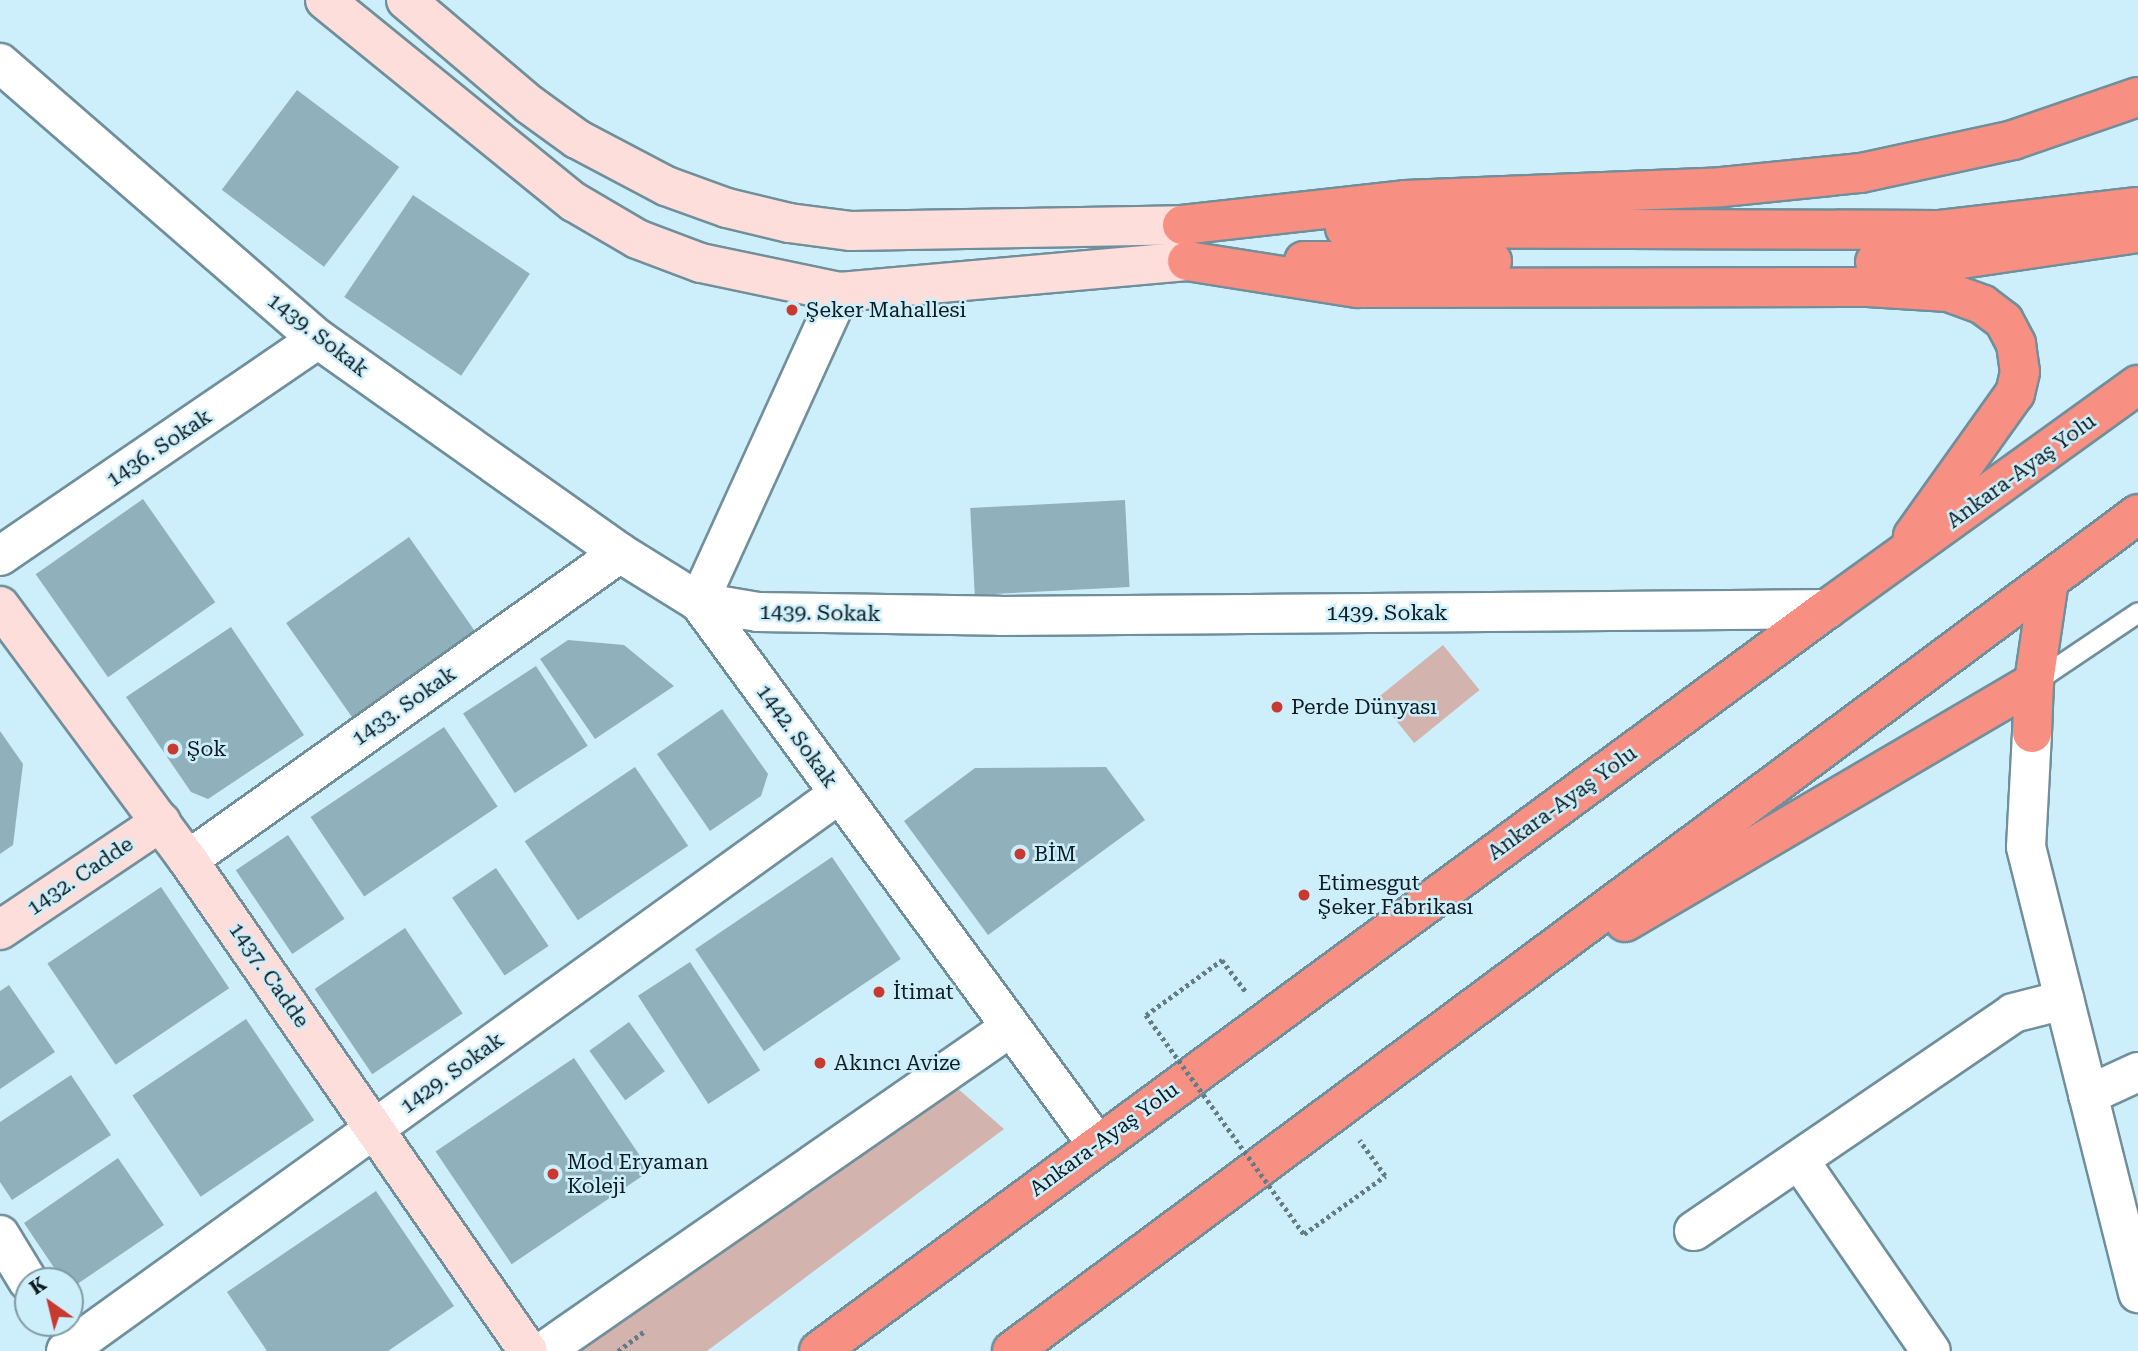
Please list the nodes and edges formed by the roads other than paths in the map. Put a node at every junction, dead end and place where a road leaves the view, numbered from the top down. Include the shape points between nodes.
1 (325, 0) edge
2 (406, 0) edge
3 (0, 62) edge
4 (2138, 97) edge
5 (2138, 207) edge
6 (2138, 233) edge
7 (1184, 243) junction
8 (840, 292) junction
9 (318, 339) junction
10 (2138, 385) edge
11 (2138, 514) edge
12 (620, 553) junction
13 (0, 556) edge
14 (1894, 563) junction
15 (2049, 580) junction
16 (699, 602) junction
17 (0, 606) edge
18 (1827, 609) junction
19 (2138, 612) edge
20 (2034, 682) junction
21 (2032, 733) joint
22 (839, 794) junction
23 (161, 822) junction
24 (188, 860) junction
25 (0, 930) edge
26 (2064, 1000) junction
27 (1455, 1023) junction
28 (1011, 1027) junction
29 (2138, 1072) edge
30 (2088, 1095) junction
31 (376, 1128) junction
32 (1097, 1144) junction
33 (1799, 1160) junction
34 (1694, 1231) dead end
35 (0, 1235) edge
36 (20, 1267) edge
37 (2138, 1293) edge
38 (63, 1341) edge
39 (528, 1351) edge
40 (544, 1351) edge
41 (819, 1351) edge
42 (1013, 1351) edge
43 (1931, 1351) edge

1 - 8 main road via 606,223 701,263
2 - 7 main road via 577,139 666,186 727,208 851,231
3 - 9 street, 1439. Sokak
4 - 7 highway via 2013,140 1861,173 1723,187 1405,200
5 - 7 highway via 1938,230
6 - 7 highway via 1941,262
7 - 8 main road
7 - 14 highway via 1357,288 1868,287 1948,292 1983,305 2004,321 2016,344 2020,372 2015,393
8 - 16 street
9 - 12 street, 1439. Sokak
9 - 13 street, 1436. Sokak
10 - 14 highway, Ankara-Ayaş Yolu
11 - 15 highway
12 - 16 street, 1439. Sokak
12 - 24 street, 1433. Sokak
14 - 18 highway, Ankara-Ayaş Yolu
15 - 20 highway
15 - 27 highway
16 - 18 street, 1439. Sokak via 758,612 1000,616
16 - 22 street, 1442. Sokak
17 - 23 main road, 1437. Cadde
18 - 32 highway, Ankara-Ayaş Yolu
19 - 20 lane
20 - 21 highway
20 - 27 highway
21 - 26 street via 2026,847
22 - 28 street, 1442. Sokak
22 - 31 street, 1429. Sokak
23 - 24 main road, 1437. Cadde
23 - 25 main road, 1432. Cadde
24 - 31 main road, 1437. Cadde
26 - 30 street
26 - 33 street via 2013,1013
27 - 42 highway
28 - 32 street, 1442. Sokak
28 - 40 street
29 - 30 street
30 - 37 street
31 - 38 street, 1429. Sokak
31 - 39 main road, 1437. Cadde
32 - 41 highway, Ankara-Ayaş Yolu
33 - 34 street
33 - 43 street
35 - 36 street

